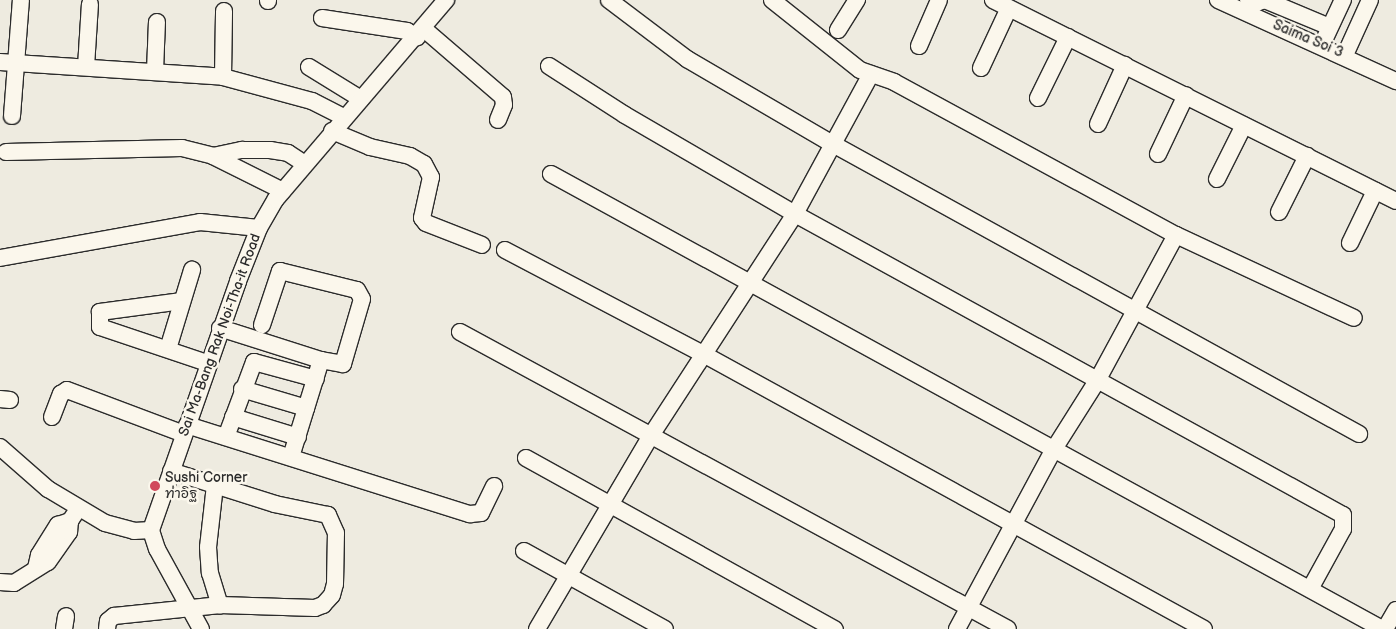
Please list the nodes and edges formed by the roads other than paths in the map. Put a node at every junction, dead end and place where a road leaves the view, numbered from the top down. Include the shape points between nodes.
1 (22, 0) edge
2 (446, 0) edge
3 (609, 0) edge
4 (772, 0) edge
5 (857, 0) edge
6 (939, 0) edge
7 (993, 0) edge
8 (1218, 0) edge
9 (1248, 0) edge
10 (1265, 0) edge
11 (1343, 0) edge
12 (1370, 0) edge
13 (90, 4) dead end
14 (1009, 8) junction
15 (224, 11) dead end
16 (322, 18) dead end
17 (1258, 18) junction
18 (158, 22) dead end
19 (1330, 27) junction
20 (838, 30) dead end
21 (420, 33) junction
22 (1068, 36) junction
23 (1322, 45) junction
24 (919, 46) dead end
25 (1345, 55) junction
26 (8, 62) edge
27 (1125, 64) junction
28 (550, 66) dead end
29 (86, 67) junction
30 (309, 67) dead end
31 (981, 68) dead end
32 (155, 71) junction
33 (871, 74) junction
34 (223, 76) junction
35 (1396, 81) edge
36 (1186, 95) junction
37 (1038, 98) dead end
38 (361, 99) junction
39 (12, 116) dead end
40 (343, 116) junction
41 (498, 120) dead end
42 (1098, 124) dead end
43 (1244, 125) junction
44 (332, 131) junction
45 (831, 143) junction
46 (6, 152) dead end
47 (1158, 154) dead end
48 (213, 156) junction
49 (1307, 156) junction
50 (305, 164) junction
51 (550, 174) dead end
52 (1217, 179) dead end
53 (1375, 190) junction
54 (283, 191) junction
55 (1396, 201) edge
56 (1279, 212) dead end
57 (795, 214) junction
58 (259, 228) junction
59 (1176, 235) junction
60 (1350, 243) dead end
61 (482, 245) dead end
62 (505, 250) dead end
63 (0, 258) edge
64 (192, 270) dead end
65 (752, 282) junction
66 (182, 301) junction
67 (1135, 312) junction
68 (1354, 318) dead end
69 (262, 324) dead end
70 (220, 328) junction
71 (460, 332) dead end
72 (168, 349) junction
73 (705, 355) junction
74 (321, 360) junction
75 (207, 363) junction
76 (316, 379) junction
77 (1097, 381) junction
78 (242, 390) junction
79 (306, 408) junction
80 (52, 416) dead end
81 (233, 416) junction
82 (185, 429) junction
83 (652, 434) junction
84 (1359, 434) dead end
85 (226, 437) junction
86 (298, 437) junction
87 (0, 447) edge
88 (1054, 448) junction
89 (291, 458) junction
90 (526, 458) dead end
91 (171, 471) junction
92 (215, 485) junction
93 (494, 486) dead end
94 (610, 505) junction
95 (74, 515) junction
96 (1015, 524) junction
97 (151, 530) junction
98 (524, 551) dead end
99 (569, 577) junction
100 (0, 582) edge
101 (1310, 589) junction
102 (220, 605) junction
103 (969, 607) junction
104 (192, 608) junction
105 (1396, 610) edge
106 (107, 629) edge
107 (202, 629) edge
108 (537, 629) edge
109 (665, 629) edge
110 (835, 629) edge
111 (957, 629) edge
112 (1008, 629) edge
113 (1204, 629) edge
114 (1383, 629) edge

1 - 26 street
2 - 21 street, Sai Ma-Bang Rak Noi-Tha-it Road
3 - 45 street via 688,59
4 - 33 street via 850,64
5 - 20 street
6 - 24 street
7 - 14 street
8 - 17 street, Saima Soi 3
9 - 10 street via 1256,3
10 - 17 street
10 - 19 street
11 - 19 street
12 - 25 street
13 - 29 street
14 - 22 street
14 - 31 street
15 - 34 street
16 - 21 street
17 - 23 street, Saima Soi 3
18 - 32 street
19 - 23 street
21 - 38 street, Sai Ma-Bang Rak Noi-Tha-it Road
21 - 41 street via 503,97 504,105
22 - 27 street
22 - 37 street
23 - 25 street, Saima Soi 3
25 - 35 street, Saima Soi 3
26 - 29 street
26 - 39 street
27 - 36 street
27 - 42 street
28 - 57 street via 625,115
29 - 32 street
30 - 38 street
32 - 34 street
33 - 45 street
33 - 59 street via 894,82
34 - 40 street via 312,101
36 - 43 street
36 - 47 street
38 - 40 street, Sai Ma-Bang Rak Noi-Tha-it Road
40 - 44 street, Sai Ma-Bang Rak Noi-Tha-it Road
43 - 49 street
43 - 52 street
44 - 50 street, Sai Ma-Bang Rak Noi-Tha-it Road
44 - 61 street via 370,147 410,156 424,164 431,177 422,218 426,223
45 - 57 street
45 - 67 street
46 - 48 street via 182,148
48 - 50 street via 242,150 270,150 288,153
48 - 54 street
49 - 53 street
49 - 56 street
50 - 54 street, Sai Ma-Bang Rak Noi-Tha-it Road
51 - 65 street
53 - 55 street
53 - 60 street
54 - 58 street, Sai Ma-Bang Rak Noi-Tha-it Road
57 - 65 street
57 - 77 street
58 - 63 street via 200,222
58 - 70 street, Sai Ma-Bang Rak Noi-Tha-it Road
59 - 67 street
59 - 68 street
62 - 73 street
64 - 66 street
65 - 73 street
65 - 88 street
66 - 72 street
66 - 72 street via 98,313 102,329
67 - 77 street
67 - 84 street
69 - 74 street via 280,271 357,290 362,299 343,364
70 - 74 street
70 - 75 street, Sai Ma-Bang Rak Noi-Tha-it Road
71 - 83 street
72 - 75 street
73 - 83 street
73 - 96 street
74 - 76 street
75 - 82 street, Sai Ma-Bang Rak Noi-Tha-it Road
76 - 78 street via 254,362
76 - 79 street
77 - 88 street
77 - 101 street via 1343,515 1343,529
78 - 79 street
78 - 81 street
79 - 86 street
80 - 82 street via 61,394 67,390
81 - 85 street
81 - 86 street
82 - 85 street
82 - 91 street, Sai Ma-Bang Rak Noi-Tha-it Road
83 - 94 street
83 - 103 street
85 - 89 street
86 - 89 street
87 - 95 street
88 - 96 street
88 - 101 street
89 - 93 street via 477,515
90 - 94 street
91 - 92 street
91 - 97 street, Sai Ma-Bang Rak Noi-Tha-it Road
92 - 102 street via 208,547 210,574
92 - 102 street via 275,504 328,515 336,533 335,584 332,595 323,605
94 - 99 street
94 - 110 street
95 - 97 street via 121,529
95 - 100 street via 69,532 48,562 14,583
96 - 103 street
96 - 113 street
97 - 104 street via 156,549
98 - 99 street
99 - 108 street
99 - 109 street
101 - 114 street
102 - 104 street
103 - 111 street
103 - 112 street
104 - 106 street via 114,616 108,621
104 - 107 street
105 - 114 street

